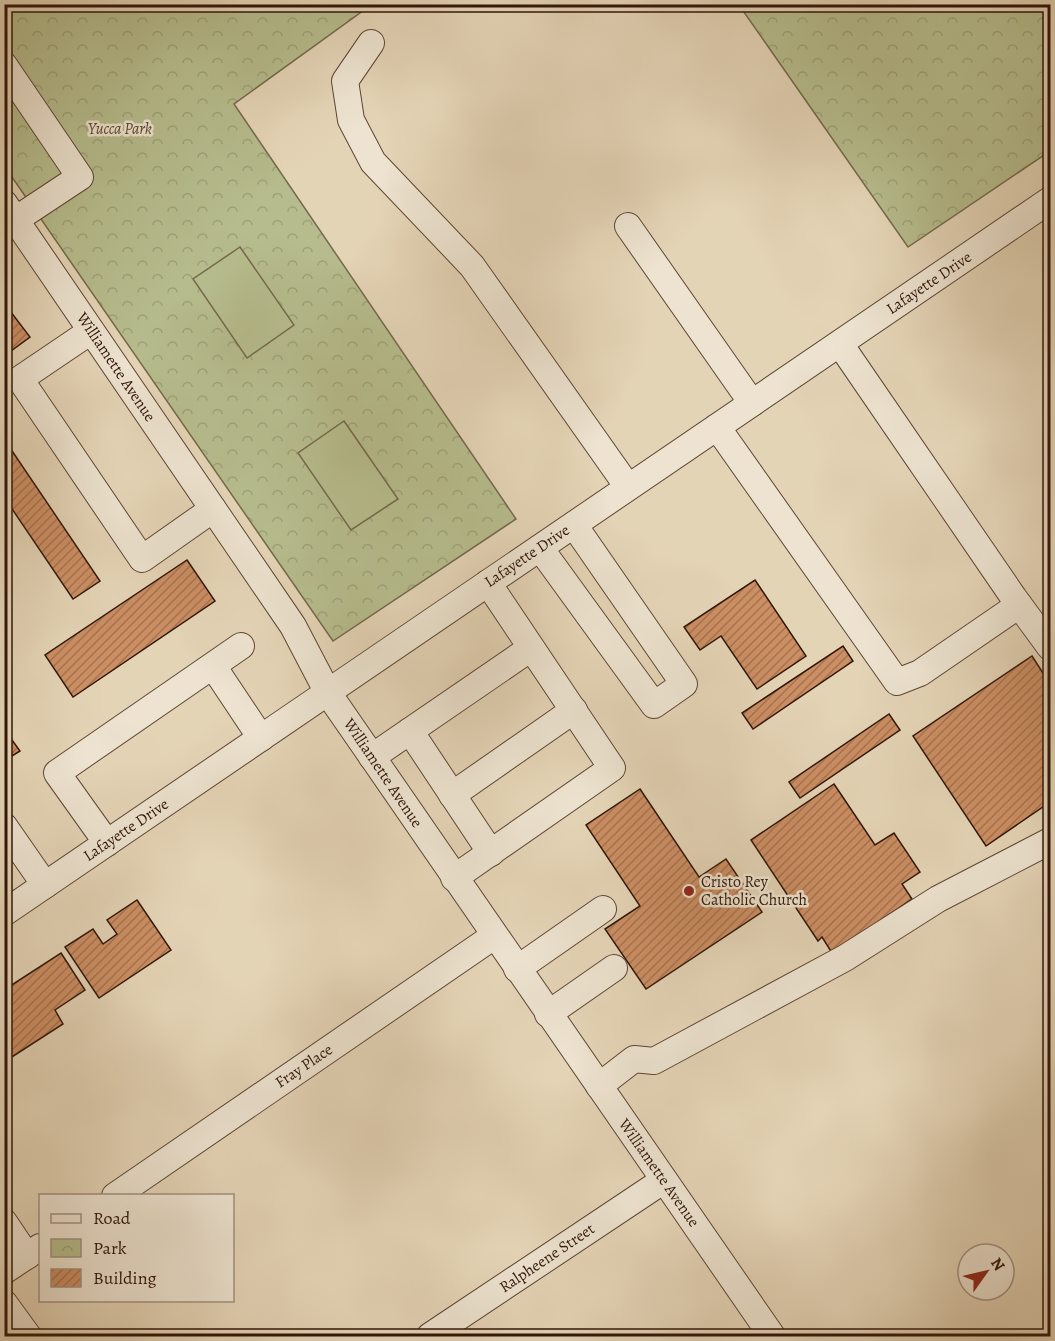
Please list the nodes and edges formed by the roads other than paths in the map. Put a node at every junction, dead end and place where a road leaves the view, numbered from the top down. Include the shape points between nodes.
1 (371, 43) dead end
2 (4, 65) edge
3 (1050, 200) edge
4 (10, 211) edge
5 (628, 226) dead end
6 (92, 331) junction
7 (840, 344) junction
8 (752, 404) junction
9 (717, 427) junction
10 (628, 487) junction
11 (213, 509) junction
12 (574, 525) junction
13 (540, 548) junction
14 (488, 583) junction
15 (1019, 605) junction
16 (241, 646) dead end
17 (1050, 646) edge
18 (531, 648) junction
19 (213, 666) junction
20 (328, 693) junction
21 (573, 710) junction
22 (410, 731) junction
23 (261, 738) junction
24 (372, 757) junction
25 (452, 795) junction
26 (4, 826) edge
27 (1050, 841) edge
28 (107, 843) junction
29 (491, 852) junction
30 (454, 878) junction
31 (45, 885) junction
32 (603, 909) dead end
33 (4, 913) edge
34 (494, 936) junction
35 (614, 968) dead end
36 (517, 969) junction
37 (548, 1014) junction
38 (599, 1086) junction
39 (664, 1180) junction
40 (118, 1194) edge
41 (4, 1222) edge
42 (34, 1251) edge
43 (4, 1271) edge
44 (4, 1303) edge
45 (28, 1336) edge
46 (430, 1336) edge
47 (772, 1336) edge

1 - 10 street via 345,81 351,120 373,162 472,266
2 - 4 street via 80,177
3 - 7 street, Lafayette Drive
4 - 6 street, Williamette Avenue
5 - 8 street
6 - 11 street, Williamette Avenue
6 - 11 street via 20,379 142,558
7 - 8 street, Lafayette Drive
7 - 15 street
8 - 9 street, Lafayette Drive
9 - 10 street, Lafayette Drive
9 - 15 street via 897,682 920,673
10 - 12 street, Lafayette Drive
11 - 20 street, Williamette Avenue via 293,626
12 - 13 street, Lafayette Drive
12 - 13 street via 684,684 654,705
13 - 14 street, Lafayette Drive
14 - 18 street
14 - 20 street, Lafayette Drive
15 - 17 street
16 - 19 street
18 - 21 street
18 - 22 street
19 - 23 street
19 - 28 street via 57,773
20 - 23 street, Lafayette Drive
20 - 24 street, Williamette Avenue
21 - 25 street
21 - 29 street via 612,768
22 - 24 street
22 - 25 street
23 - 28 street, Lafayette Drive
24 - 30 street, Williamette Avenue
25 - 29 street
26 - 31 street
27 - 38 street via 938,899 845,958 654,1061 634,1059
28 - 31 street, Lafayette Drive
29 - 30 street
30 - 34 street, Williamette Avenue
31 - 33 street, Lafayette Drive
32 - 36 street
34 - 36 street, Williamette Avenue
34 - 40 street, Fray Place
35 - 37 street
36 - 37 street, Williamette Avenue
37 - 38 street, Williamette Avenue
38 - 39 street, Williamette Avenue
39 - 46 street, Ralpheene Street
39 - 47 street, Williamette Avenue
41 - 42 street
42 - 43 street
44 - 45 street

